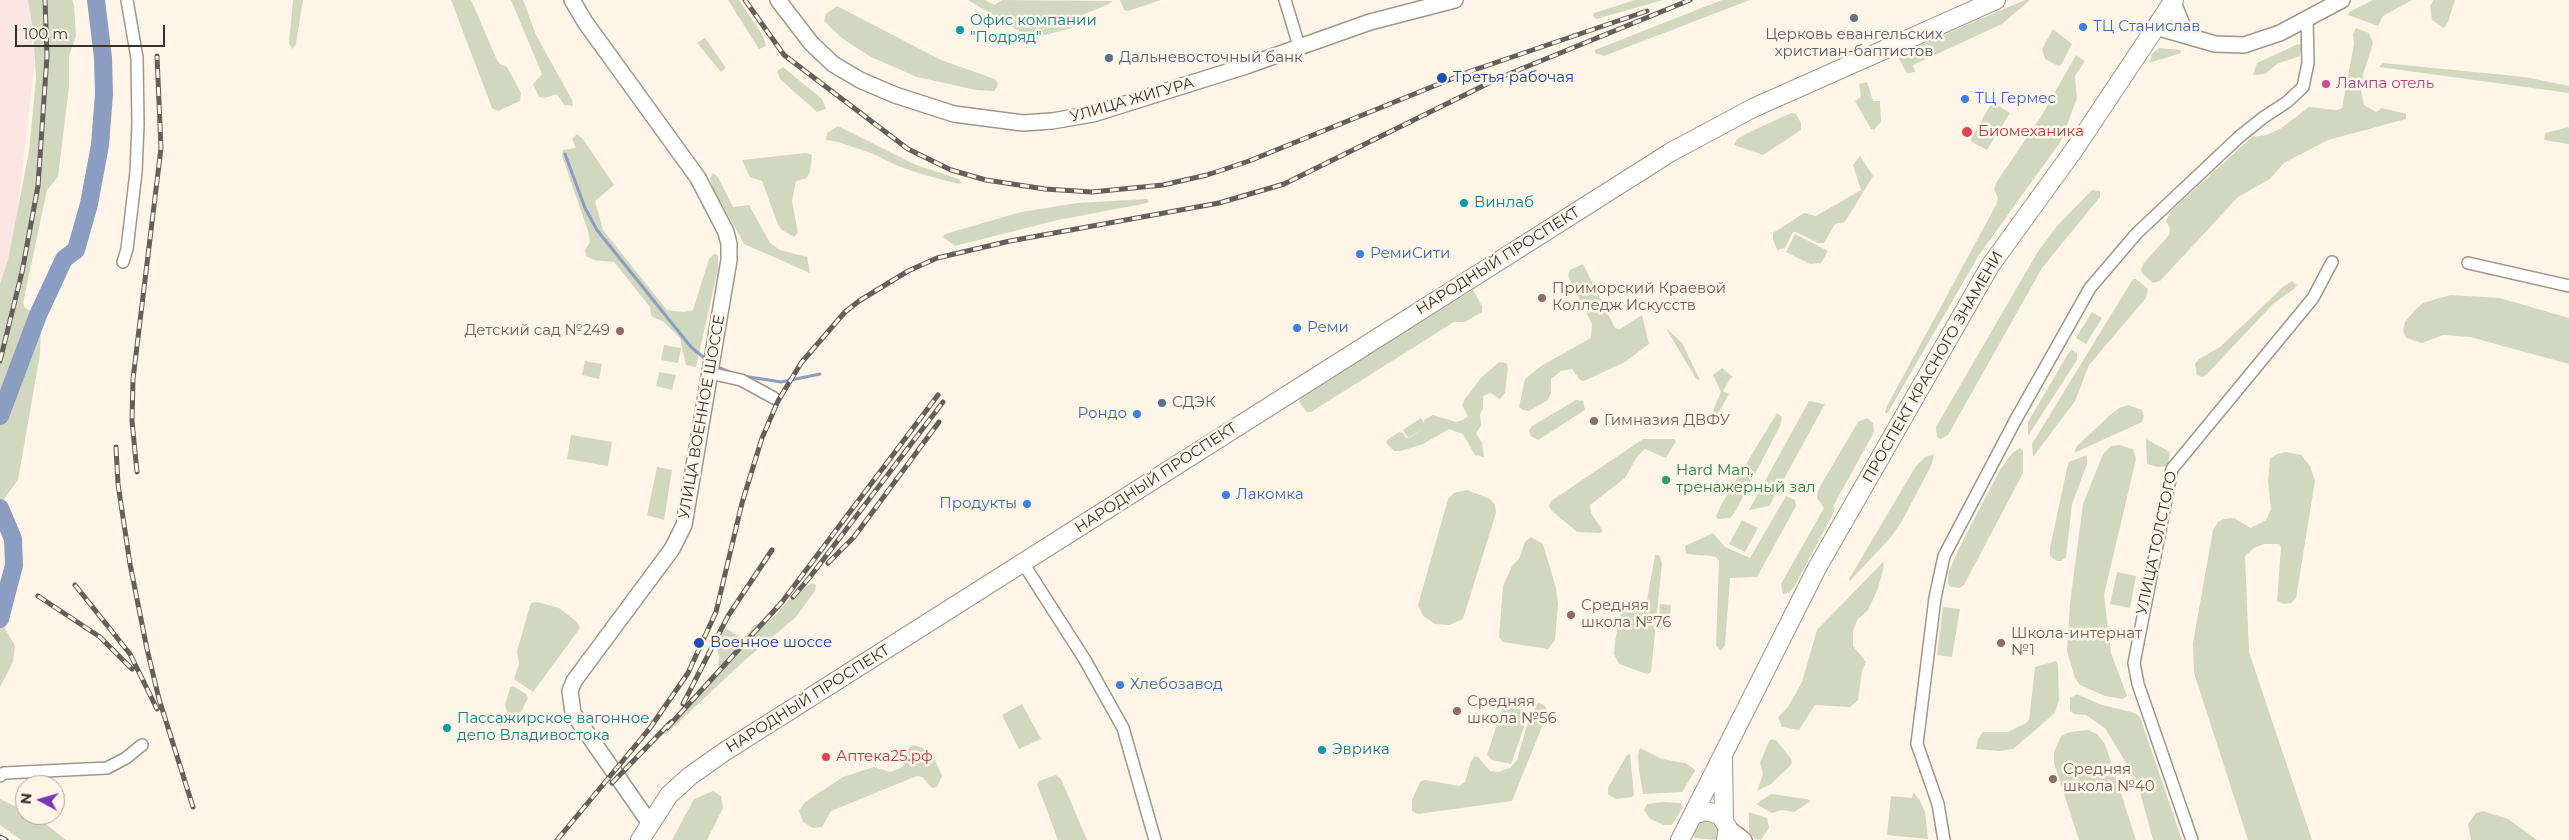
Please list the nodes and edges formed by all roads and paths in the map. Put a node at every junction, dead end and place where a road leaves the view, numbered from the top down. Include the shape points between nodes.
1 (127, 0) edge
2 (572, 0) edge
3 (778, 0) edge
4 (1285, 0) edge
5 (1455, 0) edge
6 (1996, 0) edge
7 (2342, 0) edge
8 (2174, 1) edge
9 (2308, 18) junction
10 (2156, 27) junction
11 (2193, 38) junction
12 (1299, 46) junction
13 (123, 262) dead end
14 (2332, 262) dead end
15 (2468, 263) dead end
16 (2569, 286) edge
17 (710, 370) junction
18 (774, 398) dead end
19 (1023, 563) junction
20 (142, 745) dead end
21 (1723, 754) junction
22 (0, 776) edge
23 (649, 822) junction
24 (1726, 829) edge
25 (1686, 831) edge
26 (640, 840) edge
27 (1155, 840) edge
28 (1744, 840) edge
29 (1944, 840) edge
30 (2192, 840) edge

1 - 13 street via 136,58 138,124 136,172
2 - 17 main road, УЛИЦА ВОЕННОЕ ШОССЕ via 698,178 726,232 729,260
3 - 12 main road, УЛИЦА ЖИГУРА via 811,43 833,64 860,80 939,110 1018,123 1042,123 1093,114
4 - 12 street
5 - 12 main road, УЛИЦА ЖИГУРА via 1370,22
6 - 19 main road, НАРОДНЫЙ ПРОСПЕКТ via 1753,108 1671,152
7 - 9 main road
8 - 10 main road, ПРОСПЕКТ КРАСНОГО ЗНАМЕНИ
8 - 11 main road via 2182,25
9 - 11 main road via 2265,39 2244,45 2225,46
9 - 29 street via 2308,63 2303,87 2239,137 2146,224 2090,288 2015,420 1944,556 1934,598 1917,744 1938,804
10 - 11 main road
10 - 21 main road, ПРОСПЕКТ КРАСНОГО ЗНАМЕНИ via 2078,144 1990,266 1817,568
14 - 30 street, УЛИЦА ТОЛСТОГО via 2313,298 2172,469 2134,663 2138,684
15 - 16 street
17 - 18 street via 741,380
17 - 23 main road, УЛИЦА ВОЕННОЕ ШОССЕ via 684,525 678,541 574,681 570,691 573,713
19 - 23 main road, НАРОДНЫЙ ПРОСПЕКТ via 690,776 669,795
19 - 27 street via 1086,660 1123,728
20 - 22 street via 107,768 4,773
21 - 24 main road, ПРОСПЕКТ КРАСНОГО ЗНАМЕНИ
21 - 25 main road, ПРОСПЕКТ КРАСНОГО ЗНАМЕНИ
23 - 26 main road, НАРОДНЫЙ ПРОСПЕКТ
24 - 25 main road, ПРОСПЕКТ КРАСНОГО ЗНАМЕНИ via 1720,815 1703,811
24 - 28 main road

